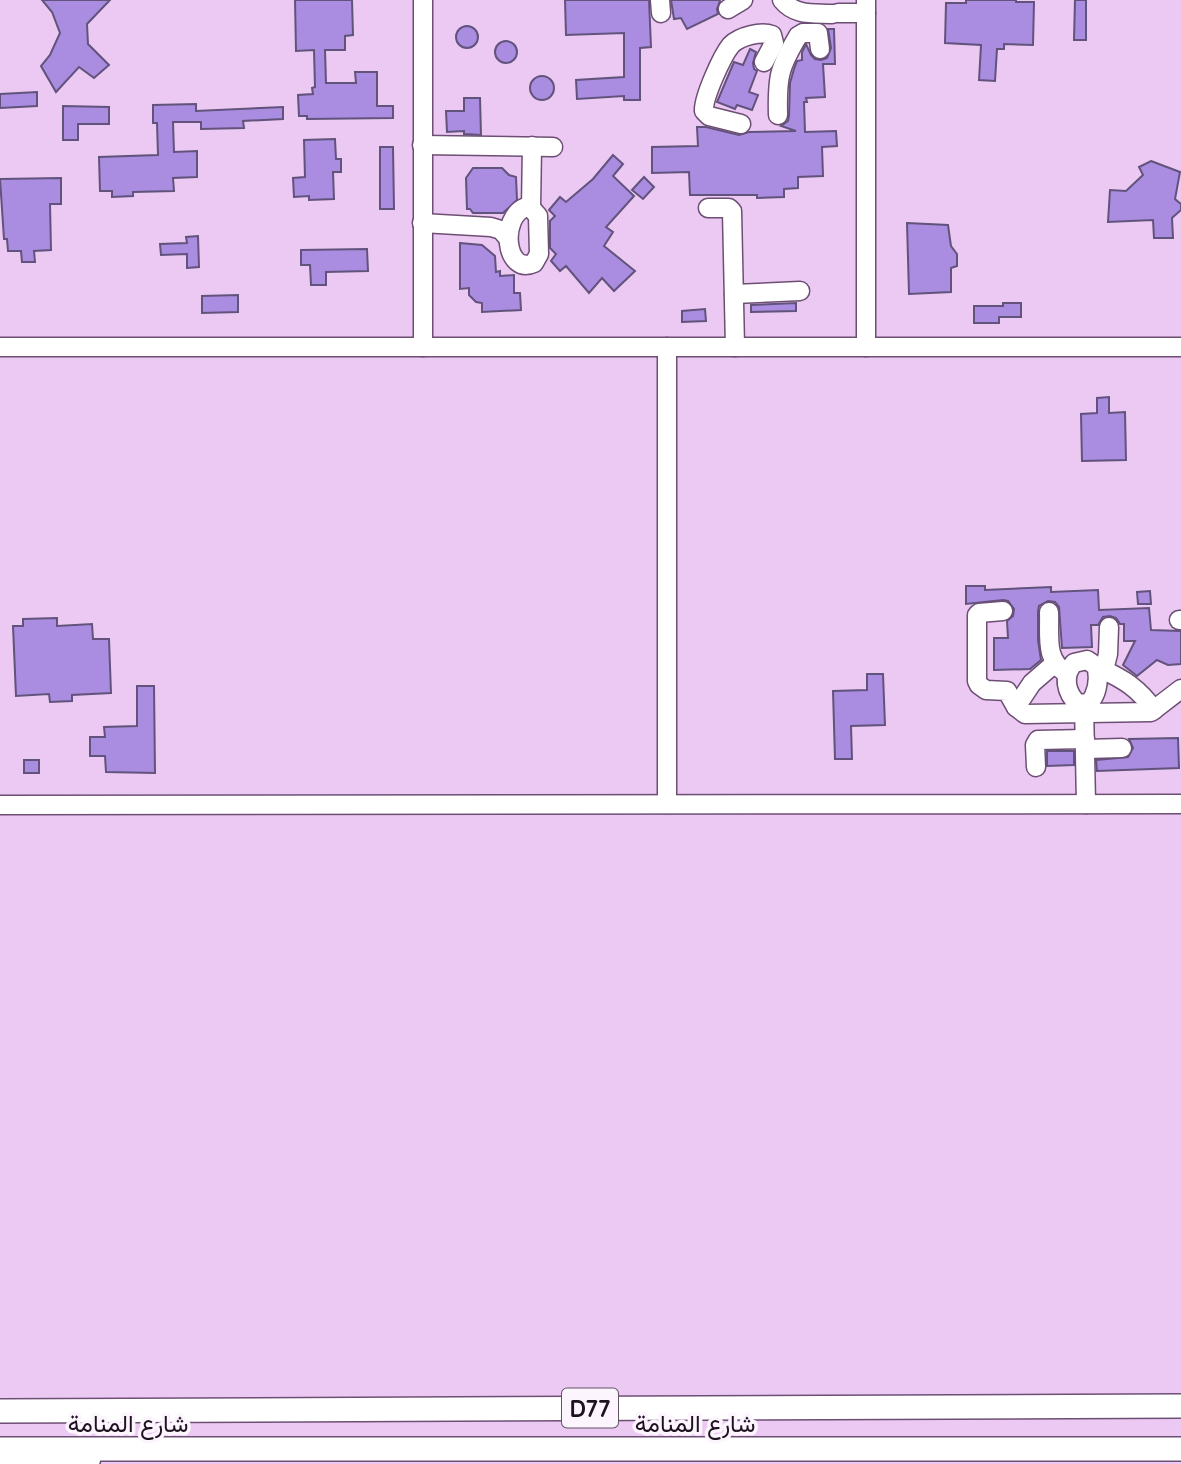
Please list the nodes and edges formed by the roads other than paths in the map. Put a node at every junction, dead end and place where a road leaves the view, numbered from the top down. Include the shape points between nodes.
1 (423, 0) edge
2 (784, 2) edge
3 (866, 7) edge
4 (810, 13) junction
5 (809, 32) junction
6 (767, 33) junction
7 (820, 49) dead end
8 (764, 62) dead end
9 (778, 115) dead end
10 (741, 124) dead end
11 (422, 145) junction
12 (532, 146) junction
13 (553, 147) dead end
14 (531, 208) junction
15 (708, 208) dead end
16 (422, 223) junction
17 (508, 238) junction
18 (800, 291) dead end
19 (734, 294) junction
20 (0, 347) edge
21 (423, 347) junction
22 (667, 347) junction
23 (735, 347) junction
24 (866, 347) junction
25 (1181, 347) edge
26 (1003, 611) dead end
27 (1049, 612) dead end
28 (1109, 626) dead end
29 (1061, 669) junction
30 (1101, 669) junction
31 (1181, 689) edge
32 (1016, 707) junction
33 (1084, 709) junction
34 (1154, 710) junction
35 (1085, 743) junction
36 (1122, 748) dead end
37 (1036, 767) dead end
38 (667, 804) junction
39 (1086, 804) junction
40 (1181, 804) edge
41 (0, 805) edge
42 (1181, 1406) edge
43 (0, 1411) edge
44 (0, 1449) edge
45 (210, 1449) junction
46 (1181, 1449) edge
47 (145, 1450) junction
48 (0, 1462) edge
49 (268, 1464) edge

1 - 11 street
2 - 4 street via 801,13
2 - 6 street
3 - 4 street
3 - 24 street
4 - 5 street
5 - 7 street via 820,34
5 - 9 street via 799,34 781,65
6 - 8 street via 774,40
6 - 10 street via 731,45 705,99 704,111 709,116
11 - 12 street
11 - 16 street
12 - 13 street
12 - 14 street
14 - 17 street via 517,212
14 - 17 street via 538,216 537,259 530,265 520,264
15 - 19 street via 732,211
16 - 17 street via 491,227
16 - 21 street
18 - 19 street
19 - 23 street
20 - 21 street
21 - 22 street
22 - 23 street
22 - 38 street
23 - 24 street
24 - 25 street
26 - 32 street via 977,615 978,685 986,690 1004,689
27 - 29 street via 1051,657
28 - 30 street via 1108,654
29 - 30 street via 1087,660
29 - 32 street via 1032,683
29 - 33 street via 1070,694
30 - 33 street via 1096,693
30 - 34 street via 1133,685
31 - 34 street
32 - 33 street via 1031,715
33 - 34 street
33 - 35 street
35 - 36 street
35 - 37 street via 1038,740
35 - 39 street
38 - 39 street
38 - 41 street
39 - 40 street
42 - 43 main road, شارع المنامة / D77
44 - 47 main road, شارع المنامة / D77
45 - 46 main road, شارع المنامة / D77
45 - 47 main road, شارع المنامة / D77
45 - 49 main road
47 - 48 street via 118,1459

